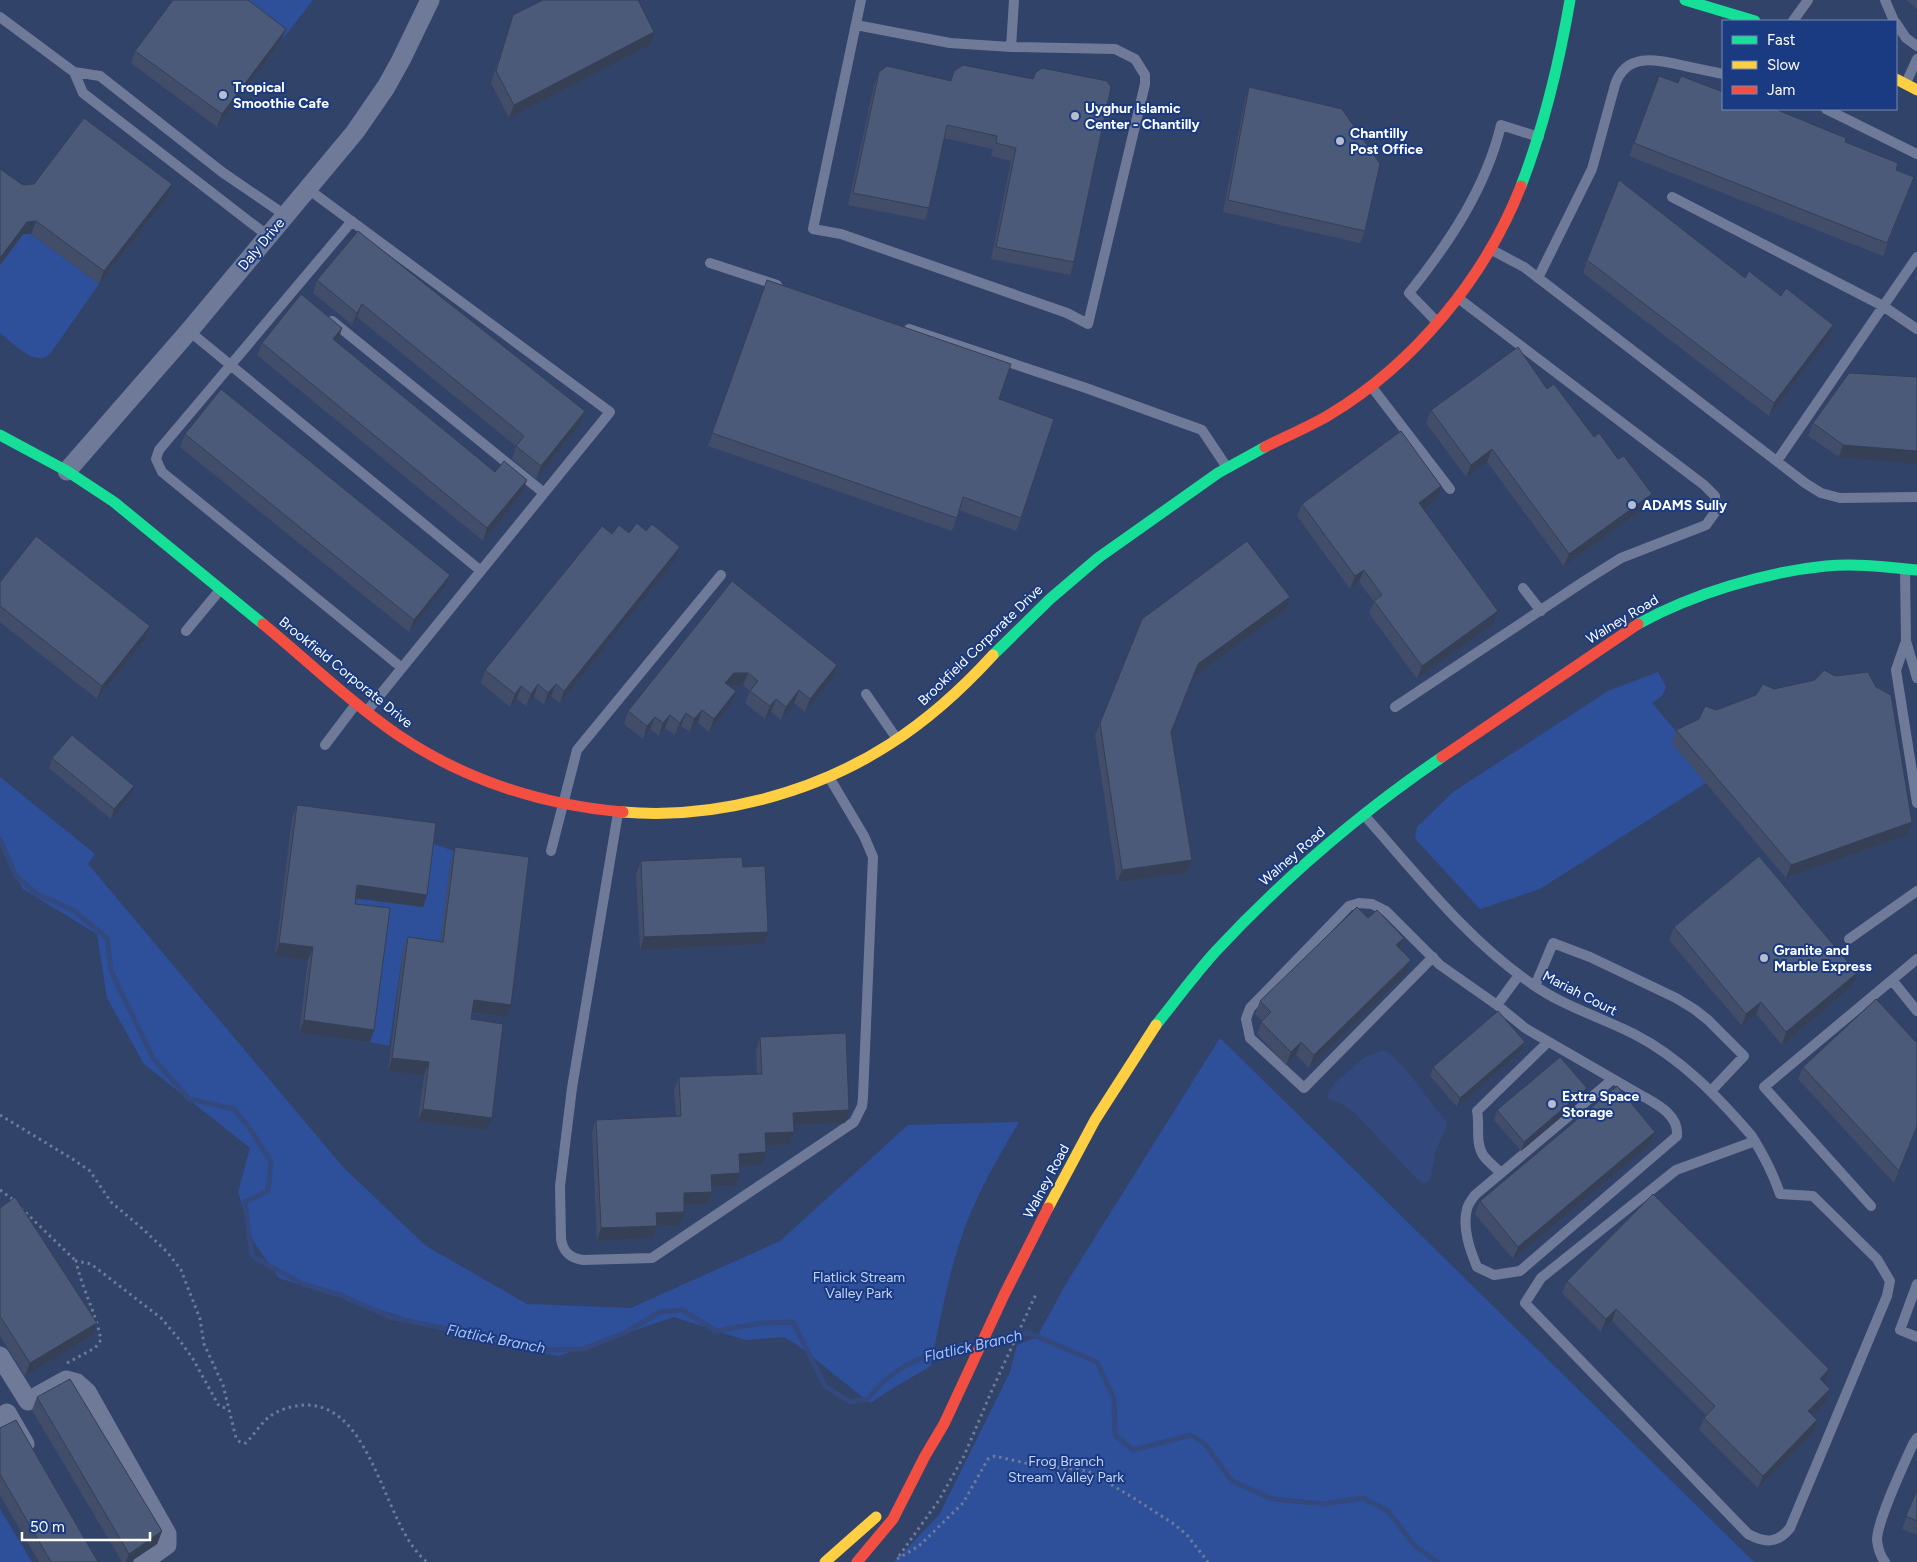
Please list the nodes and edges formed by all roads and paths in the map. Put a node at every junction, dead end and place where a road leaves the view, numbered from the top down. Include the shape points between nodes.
1 (430, 0) edge
2 (861, 0) edge
3 (1014, 0) edge
4 (1570, 0) edge
5 (1685, 0) edge
6 (1808, 0) edge
7 (1885, 0) edge
8 (0, 17) edge
9 (1751, 20) edge
10 (1794, 20) edge
11 (1894, 20) edge
12 (856, 25) junction
13 (1897, 25) edge
14 (1917, 46) edge
15 (1011, 47) junction
16 (1917, 59) edge
17 (74, 72) junction
18 (1722, 74) edge
19 (1900, 81) edge
20 (1917, 90) edge
21 (1828, 110) edge
22 (1540, 138) junction
23 (1917, 154) edge
24 (308, 189) junction
25 (1672, 197) dead end
26 (285, 215) junction
27 (352, 221) junction
28 (268, 236) junction
29 (1490, 249) junction
30 (1917, 257) edge
31 (710, 263) dead end
32 (1538, 278) junction
33 (785, 288) edge
34 (1458, 297) junction
35 (1883, 306) junction
36 (324, 315) edge
37 (1437, 321) junction
38 (898, 326) edge
39 (1917, 329) edge
40 (189, 331) junction
41 (231, 366) junction
42 (1370, 386) junction
43 (0, 435) edge
44 (1777, 461) junction
45 (1227, 467) junction
46 (67, 471) junction
47 (1450, 489) dead end
48 (544, 493) junction
49 (1917, 497) edge
50 (1911, 569) edge
51 (481, 570) junction
52 (721, 575) dead end
53 (1523, 588) dead end
54 (221, 589) junction
55 (1541, 611) junction
56 (186, 631) dead end
57 (1906, 641) junction
58 (402, 668) junction
59 (1917, 678) edge
60 (866, 694) dead end
61 (357, 703) junction
62 (1395, 707) dead end
63 (366, 711) junction
64 (898, 739) junction
65 (325, 745) dead end
66 (828, 776) junction
67 (1917, 803) edge
68 (562, 804) junction
69 (619, 812) junction
70 (1363, 814) junction
71 (551, 851) dead end
72 (1917, 891) edge
73 (1849, 938) dead end
74 (1433, 957) junction
75 (1917, 959) edge
76 (1519, 975) junction
77 (1892, 980) junction
78 (1534, 986) junction
79 (1497, 1005) junction
80 (1917, 1011) edge
81 (1548, 1042) junction
82 (1613, 1079) junction
83 (1711, 1091) junction
84 (0, 1115) edge
85 (1755, 1141) junction
86 (1501, 1173) junction
87 (0, 1190) edge
88 (1871, 1206) dead end
89 (76, 1262) junction
90 (1917, 1284) edge
91 (1036, 1294) dead end
92 (1917, 1337) edge
93 (0, 1356) edge
94 (62, 1366) dead end
95 (28, 1401) junction
96 (229, 1409) junction
97 (4, 1415) edge
98 (1917, 1438) edge
99 (925, 1456) junction
100 (36, 1462) edge
101 (143, 1562) edge
102 (427, 1562) edge
103 (825, 1562) edge
104 (857, 1562) edge
105 (1208, 1562) edge
106 (1885, 1562) edge

1 - 24 street, Daly Drive via 401,60 373,107
2 - 12 lane
3 - 15 lane
4 - 22 street, Brookfield Corporate Drive
5 - 9 street
6 - 10 lane
7 - 11 lane
8 - 17 lane
12 - 15 lane via 950,43
12 - 15 lane via 813,229 841,234 879,247 1067,313 1088,324 1145,75 1135,58 1115,49
13 - 14 lane
16 - 19 lane
17 - 26 lane via 100,76 222,172
17 - 28 lane via 83,93
18 - 32 lane via 1649,59 1627,66 1620,72 1592,169
19 - 20 street
21 - 23 lane
22 - 29 street, Brookfield Corporate Drive via 1516,202
22 - 37 lane via 1501,125 1484,174 1464,214 1446,244 1408,293
24 - 26 street, Daly Drive
24 - 27 lane
25 - 35 lane
26 - 28 street, Daly Drive
27 - 41 lane via 298,293
27 - 48 lane via 610,412
28 - 40 street, Daly Drive
29 - 32 lane
29 - 34 street, Brookfield Corporate Drive
30 - 35 lane
31 - 33 lane
32 - 44 lane
34 - 37 street, Brookfield Corporate Drive
34 - 55 lane via 1715,496 1716,511 1706,525 1621,558
35 - 39 lane
35 - 44 lane
36 - 48 lane
37 - 42 street, Brookfield Corporate Drive via 1409,352
38 - 45 lane via 1202,430
40 - 41 lane
40 - 46 street, Daly Drive
41 - 51 lane
41 - 58 lane via 159,450 156,459 159,468
42 - 45 street, Brookfield Corporate Drive via 1327,416
42 - 47 lane
43 - 46 street, Brookfield Corporate Drive
44 - 49 lane via 1821,493 1840,498
45 - 64 street, Brookfield Corporate Drive via 1102,555 1050,599 954,695
46 - 54 street, Brookfield Corporate Drive via 114,502
48 - 51 lane
50 - 57 lane
50 - 70 street, Walney Road via 1866,565 1781,572 1667,608 1633,627
51 - 58 lane
52 - 68 lane via 576,750
53 - 55 lane
54 - 56 lane
54 - 61 street, Brookfield Corporate Drive
55 - 62 lane
57 - 59 lane
57 - 67 lane via 1896,670
58 - 63 lane
60 - 64 lane
61 - 63 street, Brookfield Corporate Drive
61 - 65 lane
63 - 68 street, Brookfield Corporate Drive via 453,767 511,790
64 - 66 street, Brookfield Corporate Drive
66 - 69 street, Brookfield Corporate Drive via 778,795 721,808 664,813
66 - 69 lane via 873,857 863,1097 858,1115 854,1122 652,1258 583,1260 575,1259 562,1248 560,1186 572,1088
68 - 69 street, Brookfield Corporate Drive
68 - 71 lane
70 - 76 lane, Mariah Court via 1468,932
70 - 99 street, Walney Road via 1275,890 1215,952 1152,1029 1095,1120 1055,1193 964,1385
72 - 73 lane
74 - 74 lane via 1386,911 1372,904 1349,906 1250,1008 1246,1019 1250,1038 1304,1088
74 - 79 lane
75 - 77 lane
76 - 78 lane, Mariah Court
76 - 79 lane
77 - 80 lane
77 - 88 lane via 1764,1087
78 - 83 lane, Mariah Court via 1635,1035 1667,1055
78 - 83 lane via 1553,943 1676,998 1708,1020 1744,1056
79 - 81 lane
81 - 82 lane
81 - 86 lane via 1477,1110 1483,1154
82 - 86 lane
82 - 86 lane via 1673,1117 1678,1127 1677,1136 1520,1271 1494,1275 1477,1267 1470,1252 1465,1224 1467,1208 1475,1195
83 - 85 lane, Mariah Court
84 - 96 path via 90,1171 111,1202 168,1253 181,1270
85 - 85 lane, Mariah Court via 1780,1194 1813,1196 1877,1259 1890,1281 1887,1296 1790,1528 1779,1538 1761,1541 1748,1534 1525,1303 1540,1278 1676,1170
87 - 89 path
89 - 94 path via 102,1340 95,1348
89 - 96 path via 91,1264 161,1318 193,1359 219,1406
90 - 92 lane via 1900,1330
91 - 105 path via 960,1463 939,1500 897,1559 919,1546 963,1503 988,1459 995,1456 1088,1471 1174,1524
93 - 95 street
95 - 97 street
95 - 101 street via 66,1380 77,1383 87,1392 167,1534 167,1545
96 - 102 path via 236,1438 240,1442 246,1442 269,1417 281,1410 298,1405 319,1406 332,1412 356,1436 378,1472 405,1535
97 - 100 street
98 - 106 lane via 1880,1525 1877,1540
99 - 103 street, Walney Road via 876,1517
99 - 104 street, Walney Road via 893,1519

